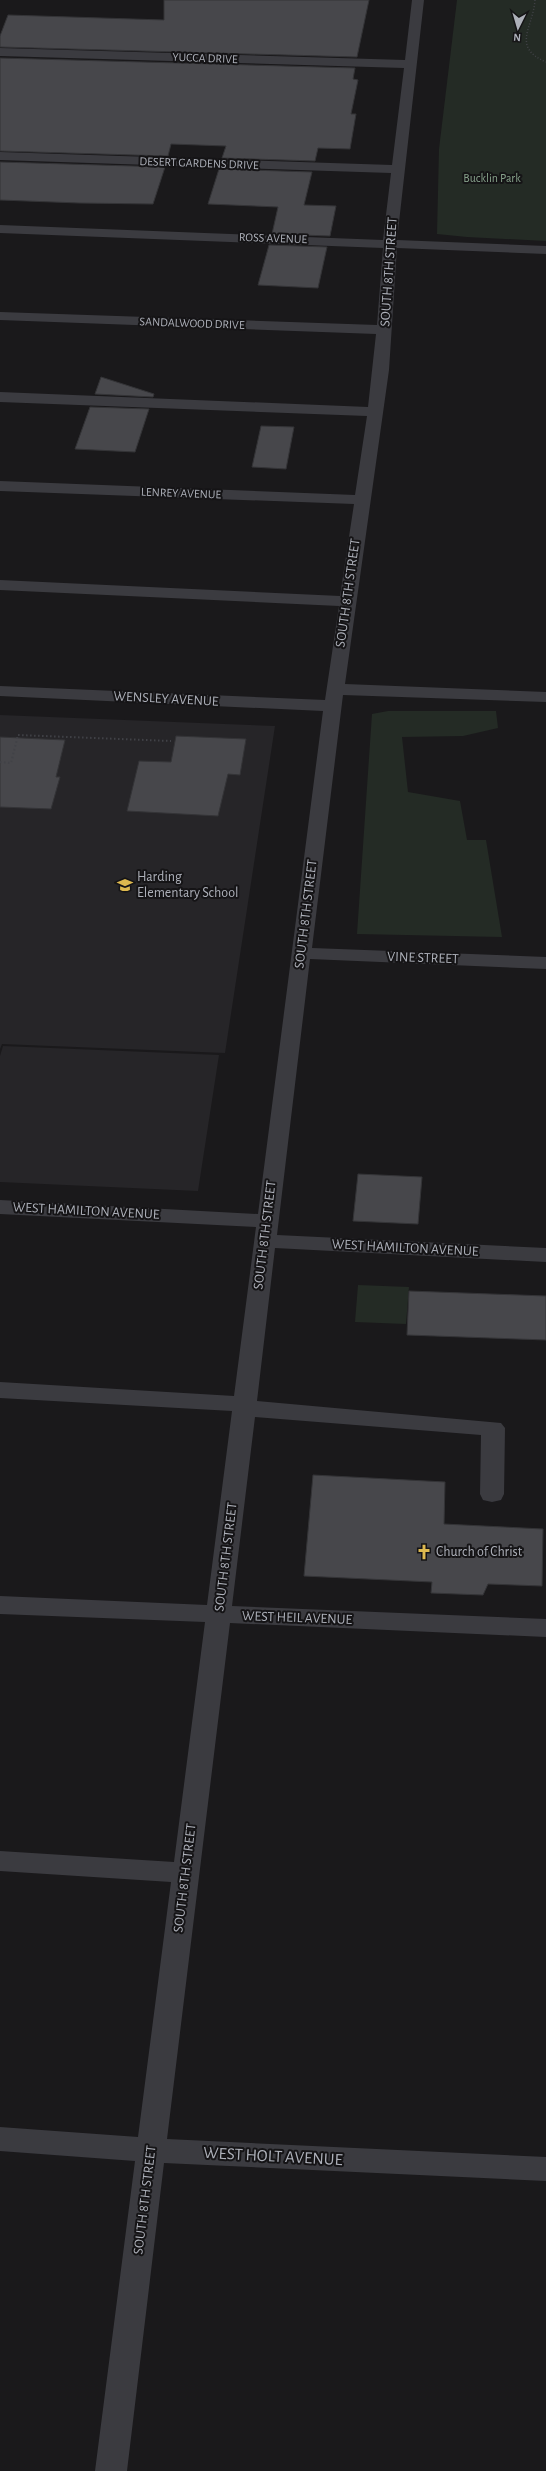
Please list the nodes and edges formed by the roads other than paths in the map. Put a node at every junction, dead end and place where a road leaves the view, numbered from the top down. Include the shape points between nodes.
1 (418, 0) edge
2 (0, 52) edge
3 (410, 64) junction
4 (0, 156) edge
5 (398, 169) junction
6 (0, 229) edge
7 (390, 242) junction
8 (546, 250) edge
9 (0, 316) edge
10 (385, 330) junction
11 (0, 398) edge
12 (374, 412) junction
13 (0, 486) edge
14 (362, 500) junction
15 (0, 585) edge
16 (347, 601) junction
17 (0, 691) edge
18 (546, 697) edge
19 (333, 698) junction
20 (301, 953) junction
21 (546, 963) edge
22 (0, 1207) edge
23 (266, 1231) junction
24 (546, 1255) edge
25 (0, 1390) edge
26 (244, 1406) junction
27 (492, 1494) dead end
28 (0, 1605) edge
29 (219, 1615) junction
30 (546, 1628) edge
31 (0, 1860) edge
32 (186, 1873) junction
33 (0, 2139) edge
34 (151, 2150) junction
35 (546, 2169) edge
36 (111, 2471) edge

1 - 3 street, SOUTH 8TH STREET
2 - 3 street, YUCCA DRIVE
3 - 5 street, SOUTH 8TH STREET
4 - 5 street, DESERT GARDENS DRIVE
5 - 7 street, SOUTH 8TH STREET
6 - 7 street, ROSS AVENUE
7 - 8 street, ROSS AVENUE
7 - 10 street, SOUTH 8TH STREET
9 - 10 street, SANDALWOOD DRIVE
10 - 12 street, SOUTH 8TH STREET
11 - 12 street
12 - 14 street, SOUTH 8TH STREET
13 - 14 street, LENREY AVENUE
14 - 16 street, SOUTH 8TH STREET
15 - 16 street
16 - 19 street, SOUTH 8TH STREET
17 - 19 street, WENSLEY AVENUE
18 - 19 street, WENSLEY AVENUE
19 - 20 street, SOUTH 8TH STREET
20 - 21 street, VINE STREET
20 - 23 street, SOUTH 8TH STREET
22 - 23 street, WEST HAMILTON AVENUE
23 - 24 street, WEST HAMILTON AVENUE
23 - 26 street, SOUTH 8TH STREET
25 - 26 street
26 - 27 street via 493,1428
26 - 29 street, SOUTH 8TH STREET
28 - 29 street, WEST HEIL AVENUE
29 - 30 street, WEST HEIL AVENUE
29 - 32 street, SOUTH 8TH STREET
31 - 32 street
32 - 34 street, SOUTH 8TH STREET
33 - 34 street, WEST HOLT AVENUE
34 - 35 street, WEST HOLT AVENUE
34 - 36 street, SOUTH 8TH STREET

